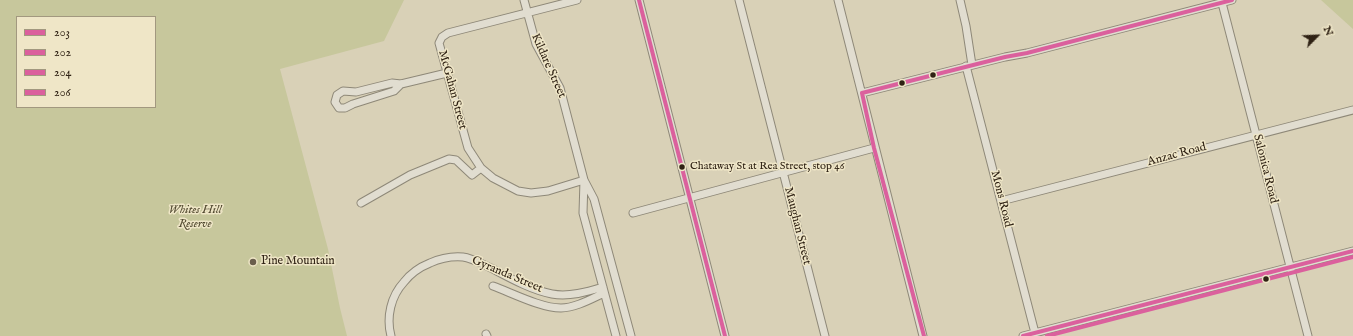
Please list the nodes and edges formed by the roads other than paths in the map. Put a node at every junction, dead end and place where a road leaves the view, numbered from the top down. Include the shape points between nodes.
1 (524, 0) edge
2 (577, 0) edge
3 (639, 0) edge
4 (740, 0) edge
5 (838, 0) edge
6 (960, 0) edge
7 (1232, 0) edge
8 (1222, 3) junction
9 (527, 13) junction
10 (969, 65) junction
11 (447, 72) junction
12 (401, 84) junction
13 (862, 93) junction
14 (1353, 110) edge
15 (1256, 134) junction
16 (874, 148) junction
17 (481, 168) junction
18 (784, 172) junction
19 (584, 180) junction
20 (690, 196) junction
21 (1001, 201) junction
22 (361, 203) dead end
23 (633, 212) dead end
24 (1353, 251) edge
25 (1290, 267) junction
26 (493, 286) dead end
27 (604, 290) junction
28 (1035, 333) junction
29 (923, 335) edge
30 (391, 336) edge
31 (616, 336) edge
32 (631, 336) edge
33 (725, 336) edge
34 (825, 336) edge
35 (1025, 336) edge
36 (1308, 336) edge

1 - 9 street, Kildare Street
2 - 9 street, McGahan Street
3 - 20 street
4 - 18 street, Maughan Street
5 - 13 street
6 - 10 street, Mons Road via 966,26
7 - 8 street
8 - 10 street via 1027,53
8 - 15 street, Salonica Road
9 - 11 street, McGahan Street via 448,33 442,37 439,43
9 - 19 street, Kildare Street via 536,44 560,88
10 - 13 street
10 - 21 street, Mons Road
11 - 12 street
11 - 17 street, McGahan Street via 468,148
12 - 12 street via 394,91 345,108 339,108 335,102 337,94 343,91 356,92 392,83
13 - 16 street
14 - 15 street, Anzac Road
15 - 21 street, Anzac Road
15 - 25 street, Salonica Road
16 - 18 street
16 - 29 street
17 - 19 street, McGahan Street via 493,178 518,191 531,194
17 - 22 street via 472,175 456,160 450,159 410,175
18 - 20 street
18 - 34 street, Maughan Street
19 - 27 street, Kildare Street via 583,213
19 - 32 street, Kildare Street via 594,199
20 - 23 street
20 - 33 street
21 - 28 street, Mons Road
24 - 25 street
25 - 28 street
25 - 36 street, Salonica Road
26 - 27 street, Gyranda Street via 547,306 562,308 577,305
27 - 30 street, Gyranda Street via 551,294 464,257 438,259 422,266 398,288 390,313
27 - 31 street, Kildare Street
28 - 35 street

